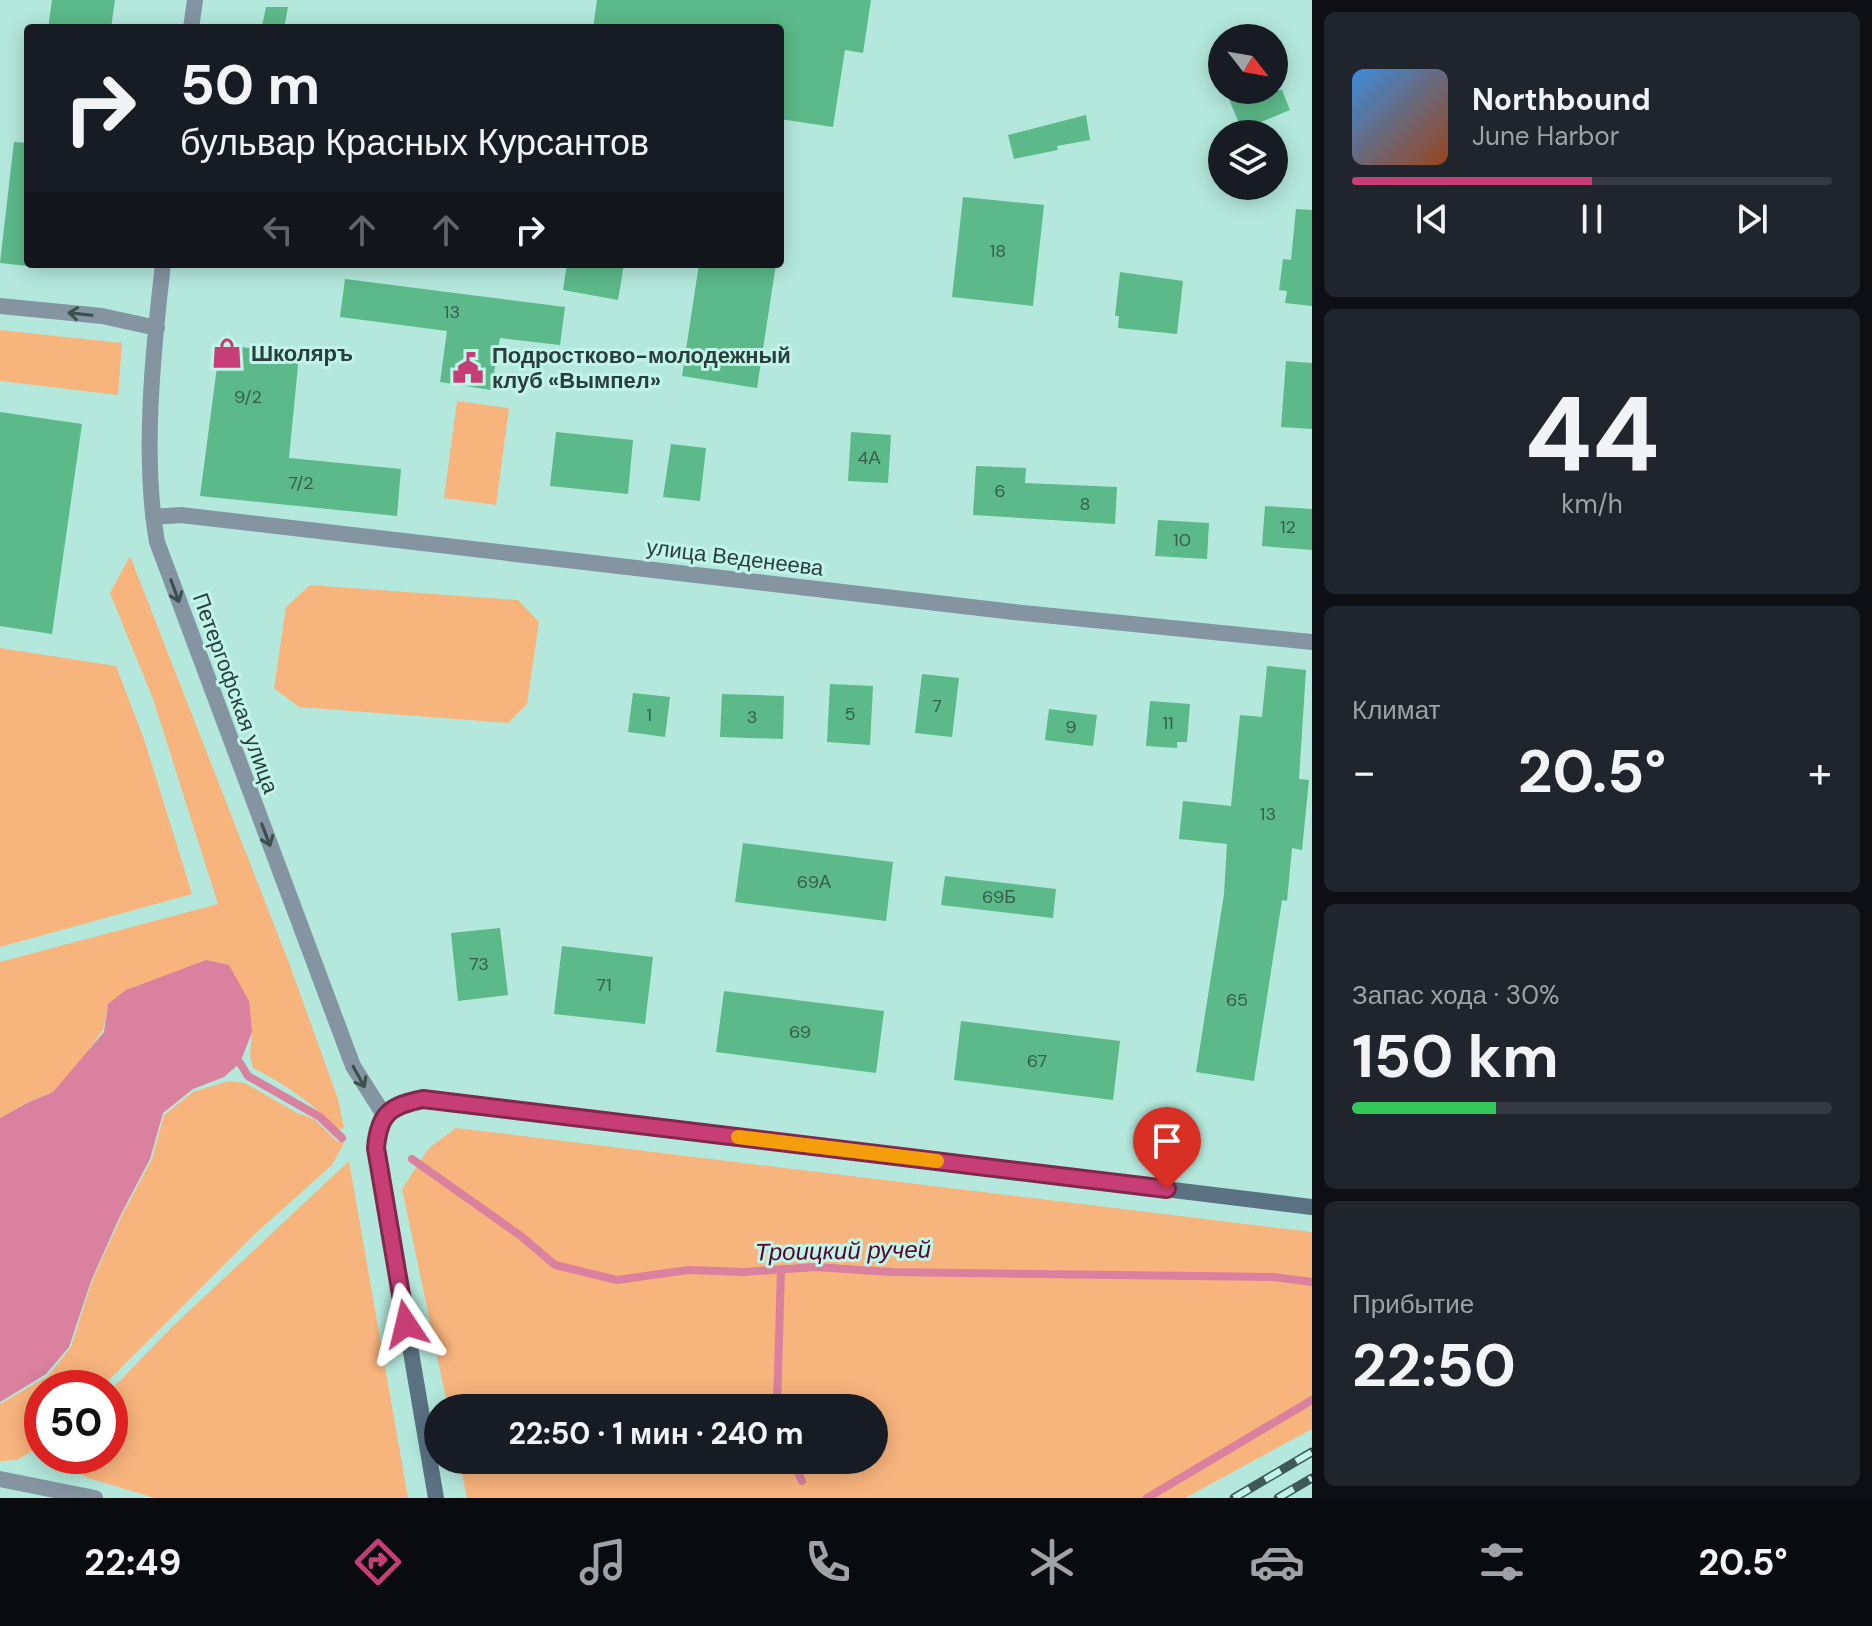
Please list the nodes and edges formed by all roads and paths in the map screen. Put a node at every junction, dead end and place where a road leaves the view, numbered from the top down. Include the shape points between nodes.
1 (195, 0) edge
2 (192, 24) edge
3 (163, 268) edge
4 (0, 306) edge
5 (157, 328) junction
6 (153, 517) junction
7 (1312, 642) edge
8 (384, 1115) junction
9 (1312, 1207) edge
10 (0, 1479) edge
11 (95, 1498) edge
12 (436, 1498) edge

1 - 2 street
3 - 5 street, Петергофская улица
5 -> 4 street via 102,316
5 - 6 street, Петергофская улица via 151,422
6 - 7 street, улица Веденеева via 181,515
6 -> 8 street, Петергофская улица via 187,626 334,1017 359,1079
8 - 9 main road via 423,1099 456,1102
8 - 12 main road via 376,1148
10 - 11 street

